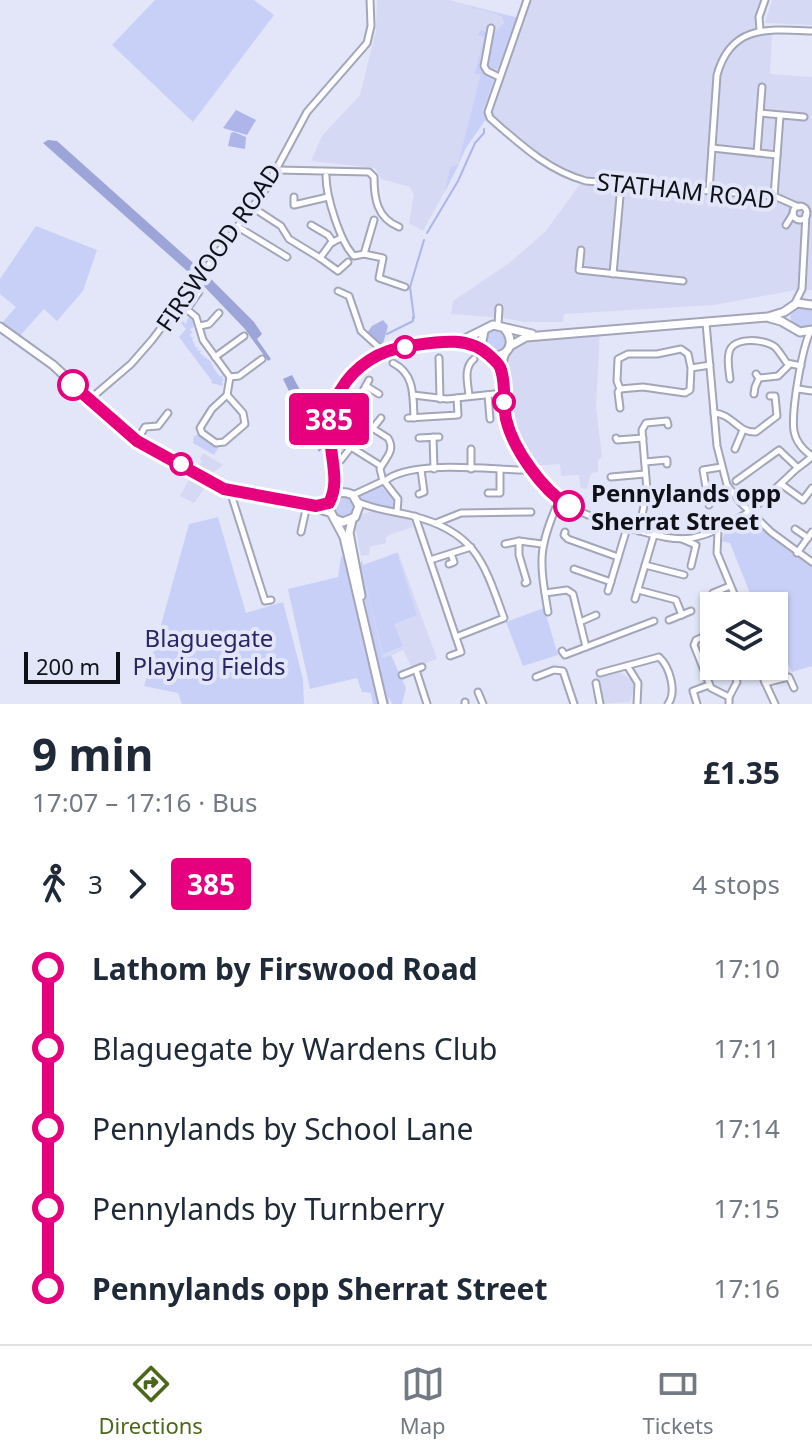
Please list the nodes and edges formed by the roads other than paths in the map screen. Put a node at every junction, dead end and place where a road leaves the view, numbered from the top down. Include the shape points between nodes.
1 (370, 0) edge
2 (527, 0) edge
3 (765, 0) edge
4 (491, 28) dead end
5 (761, 30) junction
6 (812, 31) edge
7 (499, 77) junction
8 (762, 87) dead end
9 (760, 113) junction
10 (780, 116) junction
11 (804, 117) dead end
12 (712, 148) junction
13 (757, 153) junction
14 (777, 155) junction
15 (277, 170) junction
16 (326, 176) dead end
17 (621, 185) junction
18 (709, 191) junction
19 (774, 196) junction
20 (294, 197) dead end
21 (328, 197) junction
22 (252, 207) junction
23 (796, 214) junction
24 (806, 214) junction
25 (374, 220) dead end
26 (311, 225) dead end
27 (238, 227) junction
28 (399, 227) dead end
29 (807, 234) junction
30 (341, 238) junction
31 (333, 242) junction
32 (581, 250) dead end
33 (364, 254) junction
34 (287, 257) dead end
35 (320, 258) junction
36 (348, 262) dead end
37 (613, 274) junction
38 (683, 281) dead end
39 (405, 287) dead end
40 (802, 289) junction
41 (338, 291) dead end
42 (199, 292) dead end
43 (180, 304) junction
44 (812, 305) edge
45 (792, 307) junction
46 (499, 308) dead end
47 (187, 309) junction
48 (219, 313) dead end
49 (768, 317) junction
50 (706, 323) junction
51 (200, 326) junction
52 (501, 326) junction
53 (0, 327) edge
54 (486, 329) junction
55 (794, 330) junction
56 (812, 330) edge
57 (542, 335) junction
58 (244, 336) dead end
59 (460, 342) junction
60 (805, 346) junction
61 (509, 348) junction
62 (382, 350) dead end
63 (485, 351) junction
64 (215, 357) junction
65 (439, 358) dead end
66 (262, 359) dead end
67 (474, 359) dead end
68 (393, 363) dead end
69 (789, 364) junction
70 (710, 365) junction
71 (801, 366) junction
72 (691, 368) junction
73 (501, 370) junction
74 (230, 377) junction
75 (728, 379) dead end
76 (620, 389) junction
77 (798, 389) junction
78 (812, 391) edge
79 (504, 393) junction
80 (379, 394) dead end
81 (754, 394) dead end
82 (227, 395) junction
83 (413, 395) junction
84 (488, 395) junction
85 (469, 396) junction
86 (770, 396) dead end
87 (457, 398) junction
88 (440, 399) junction
89 (89, 400) junction
90 (620, 408) dead end
91 (168, 413) dead end
92 (714, 413) junction
93 (350, 414) junction
94 (381, 418) dead end
95 (490, 419) dead end
96 (346, 422) dead end
97 (668, 425) dead end
98 (373, 428) junction
99 (743, 430) junction
100 (419, 438) dead end
101 (616, 438) dead end
102 (643, 438) junction
103 (137, 441) junction
104 (471, 449) dead end
105 (735, 449) dead end
106 (341, 460) dead end
107 (645, 462) junction
108 (667, 464) dead end
109 (381, 466) junction
110 (721, 467) junction
111 (797, 467) junction
112 (523, 468) dead end
113 (434, 469) junction
114 (471, 469) junction
115 (421, 470) junction
116 (500, 470) junction
117 (645, 474) junction
118 (611, 477) dead end
119 (335, 480) junction
120 (384, 481) junction
121 (736, 481) dead end
122 (781, 484) junction
123 (812, 488) edge
124 (230, 491) junction
125 (343, 492) junction
126 (488, 493) dead end
127 (419, 494) dead end
128 (646, 496) junction
129 (355, 498) junction
130 (670, 498) dead end
131 (559, 500) junction
132 (307, 504) junction
133 (709, 505) dead end
134 (332, 508) junction
135 (372, 508) junction
136 (397, 512) junction
137 (531, 512) dead end
138 (749, 512) junction
139 (415, 516) junction
140 (354, 517) junction
141 (436, 523) junction
142 (627, 528) junction
143 (795, 529) dead end
144 (639, 531) junction
145 (718, 531) junction
146 (301, 532) dead end
147 (565, 532) dead end
148 (812, 532) edge
149 (654, 535) junction
150 (808, 538) junction
151 (681, 539) junction
152 (519, 541) junction
153 (505, 544) dead end
154 (542, 544) junction
155 (350, 547) junction
156 (471, 547) junction
157 (797, 553) junction
158 (451, 554) junction
159 (618, 557) junction
160 (430, 560) junction
161 (812, 562) edge
162 (449, 564) dead end
163 (645, 565) junction
164 (691, 566) dead end
165 (574, 569) dead end
166 (684, 575) dead end
167 (611, 582) junction
168 (525, 583) dead end
169 (730, 586) junction
170 (638, 590) junction
171 (608, 591) dead end
172 (715, 592) edge
173 (733, 592) edge
174 (545, 593) junction
175 (635, 599) dead end
176 (271, 600) dead end
177 (691, 611) dead end
178 (548, 612) dead end
179 (596, 615) dead end
180 (682, 615) junction
181 (669, 620) dead end
182 (654, 621) dead end
183 (580, 622) junction
184 (456, 637) junction
185 (700, 638) edge
186 (586, 647) junction
187 (562, 651) dead end
188 (450, 656) dead end
189 (700, 658) edge
190 (628, 667) junction
191 (600, 673) dead end
192 (402, 675) dead end
193 (536, 677) dead end
194 (708, 680) edge
195 (736, 680) edge
196 (765, 680) edge
197 (596, 683) dead end
198 (765, 683) junction
199 (710, 684) junction
200 (794, 688) dead end
201 (478, 692) dead end
202 (729, 701) edge
203 (383, 704) edge
204 (427, 704) edge
205 (483, 704) edge
206 (574, 704) edge
207 (600, 704) edge
208 (637, 704) edge
209 (668, 704) edge
210 (697, 704) edge
211 (775, 704) edge

1 - 15 street, FIRSWOOD ROAD via 367,43 307,112
2 - 7 street, STATHAM ROAD
3 - 5 street
4 - 7 street via 484,66
5 - 6 street
5 - 12 street via 737,42 721,62
7 - 17 street, STATHAM ROAD via 488,112 500,127 560,172
8 - 9 street
9 - 10 street
9 - 13 street
10 - 11 street
10 - 14 street
12 - 13 street
12 - 18 street
13 - 14 street
14 - 19 street
15 - 22 street, FIRSWOOD ROAD
15 - 28 street via 369,172 380,214
16 - 21 street
17 - 18 street, STATHAM ROAD
17 - 37 street
18 - 19 street, STATHAM ROAD
19 - 23 street, STATHAM ROAD via 787,200
20 - 21 street via 294,205
21 - 30 street
22 - 27 street, FIRSWOOD ROAD
22 - 35 street
23 - 24 street
23 - 24 street
23 - 29 street
24 - 29 street
25 - 33 street
26 - 31 street
27 - 34 street
27 - 43 street, FIRSWOOD ROAD
29 - 40 street
30 - 31 street
30 - 33 street via 354,256
31 - 35 street
32 - 37 street via 579,270
33 - 39 street via 383,258 379,278
35 - 36 street via 338,271
37 - 38 street
40 - 44 street
40 - 45 street
41 - 62 street via 349,296 361,331
42 - 47 street
43 - 47 street
43 - 89 street, FIRSWOOD ROAD via 131,364
44 - 45 main road
45 - 49 main road
45 - 55 main road via 788,316
46 - 52 street
47 - 51 street
48 - 51 street
49 - 50 main road
49 - 55 main road
50 - 57 main road
50 - 70 street
51 - 64 street
52 - 54 main road
52 - 57 main road
52 - 61 main road via 509,334
53 - 89 main road via 53,365
54 - 59 main road
54 - 63 main road via 480,341
55 - 56 main road
55 - 60 street
56 - 60 street
57 - 61 main road via 522,338
58 - 64 street
59 - 63 main road
59 - 119 main road via 392,350 353,373 338,393 329,420
60 - 71 street
61 - 63 main road via 501,355
61 - 73 street
63 - 73 street
64 - 74 street
65 - 88 street
66 - 74 street
67 - 85 street via 467,371
68 - 83 street via 410,377
69 - 71 street
69 - 75 street via 768,343 740,342 729,351
69 - 81 street via 778,376 758,376
70 - 72 street
70 - 92 street
71 - 77 street
72 - 76 street via 692,383 685,393
72 - 76 street via 681,349 621,355
73 - 79 street
74 - 82 street
76 - 90 street
77 - 78 street
77 - 111 street via 794,432 812,456
79 - 84 street
79 - 131 street via 514,438 536,476
80 - 93 street via 368,383
82 - 82 street via 243,413 245,424 216,443 200,428
83 - 87 street via 411,418 458,415
83 - 88 street
84 - 85 street
84 - 95 street
85 - 87 street
86 - 99 street via 775,396 777,416 756,432
87 - 88 street
89 - 103 main road
91 - 103 street via 158,426 145,427
92 - 99 street via 729,417
92 - 110 street
93 - 96 street
93 - 98 street
94 - 98 street
97 - 102 street via 646,423
98 - 109 street via 391,443
99 - 105 street
100 - 113 street via 436,437
101 - 102 street
102 - 107 street
103 - 124 main road
104 - 114 street
106 - 109 street via 348,446
107 - 108 street
107 - 117 street
109 - 120 street
110 - 133 street via 703,470
110 - 138 street via 731,491
111 - 121 street via 779,450
111 - 122 street
112 - 116 street
113 - 114 street
113 - 115 street
114 - 116 street
115 - 120 street
115 - 127 street via 424,492
116 - 126 street via 500,493
117 - 118 street
117 - 128 street
119 - 125 main road
119 - 134 main road
120 - 129 street
120 - 136 street via 398,499
122 - 123 street via 803,500
122 - 138 street
124 - 132 main road
124 - 176 street via 265,601
125 - 129 main road
125 - 134 main road
128 - 130 street
128 - 144 street
129 - 135 street
129 - 140 main road
131 - 142 street
131 - 154 street
132 - 134 main road
132 - 146 street
134 - 140 main road via 343,522
134 - 155 main road
135 - 136 street
135 - 140 street
136 - 139 street
137 - 141 street via 461,513
138 - 145 street
138 - 157 street
139 - 141 street
139 - 160 street
140 - 155 main road
141 - 156 street
142 - 144 street
142 - 159 street
143 - 150 street
144 - 149 street
145 - 151 street
145 - 169 street via 717,553
147 - 159 street via 568,539
148 - 150 street
149 - 151 street
149 - 163 street
150 - 157 street
151 - 164 street via 696,545
152 - 153 street
152 - 154 street
152 - 168 street
154 - 174 street
155 - 203 main road
156 - 158 street
156 - 184 street via 485,567 504,618
157 - 161 street
158 - 160 street
158 - 162 street via 454,562
159 - 167 street
160 - 184 street
163 - 166 street
163 - 170 street
165 - 167 street
167 - 171 street
169 - 172 street
169 - 173 street
170 - 175 street
170 - 180 street via 676,600
174 - 178 street
174 - 183 street via 572,592
177 - 180 street
179 - 183 street
180 - 181 street
182 - 186 street
183 - 186 street
184 - 188 street via 461,652
185 - 189 street via 694,643
186 - 187 street via 565,655
190 - 191 street
190 - 208 street via 638,683
190 - 209 street via 662,658 671,680 673,697
192 - 204 street via 419,668
193 - 206 street via 563,671
194 - 199 street
195 - 202 street
196 - 198 street
197 - 207 street
198 - 200 street via 789,677
198 - 211 street
199 - 202 street
199 - 210 street via 691,692
201 - 205 street

